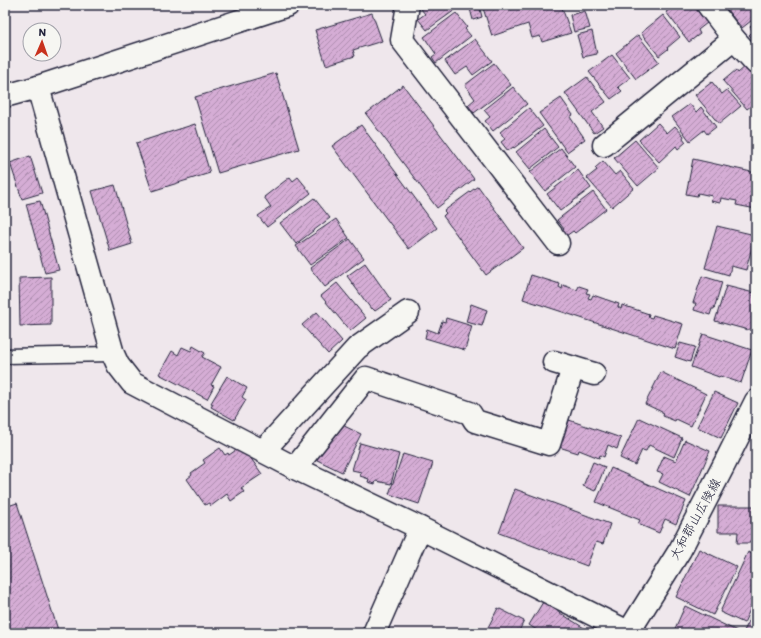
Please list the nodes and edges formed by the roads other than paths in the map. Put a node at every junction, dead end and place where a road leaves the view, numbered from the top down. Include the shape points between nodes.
1 (288, 5) edge
2 (408, 5) edge
3 (708, 5) edge
4 (734, 39) junction
5 (756, 63) edge
6 (38, 87) junction
7 (5, 96) edge
8 (604, 145) dead end
9 (558, 243) dead end
10 (408, 312) dead end
11 (113, 354) junction
12 (5, 356) edge
13 (594, 374) dead end
14 (756, 401) edge
15 (263, 451) junction
16 (295, 468) junction
17 (420, 528) junction
18 (374, 633) edge
19 (629, 633) edge

1 - 6 street
2 - 9 street via 402,40
3 - 4 street
4 - 5 street
4 - 8 street
6 - 7 street
6 - 11 street
10 - 15 street via 356,348
11 - 12 lane
11 - 15 street via 132,383
13 - 16 street via 564,365 549,444 475,421 470,413 366,378
14 - 19 street, 大和郡山広陵線 via 680,550
15 - 16 street
16 - 17 street
17 - 18 street
17 - 19 street

